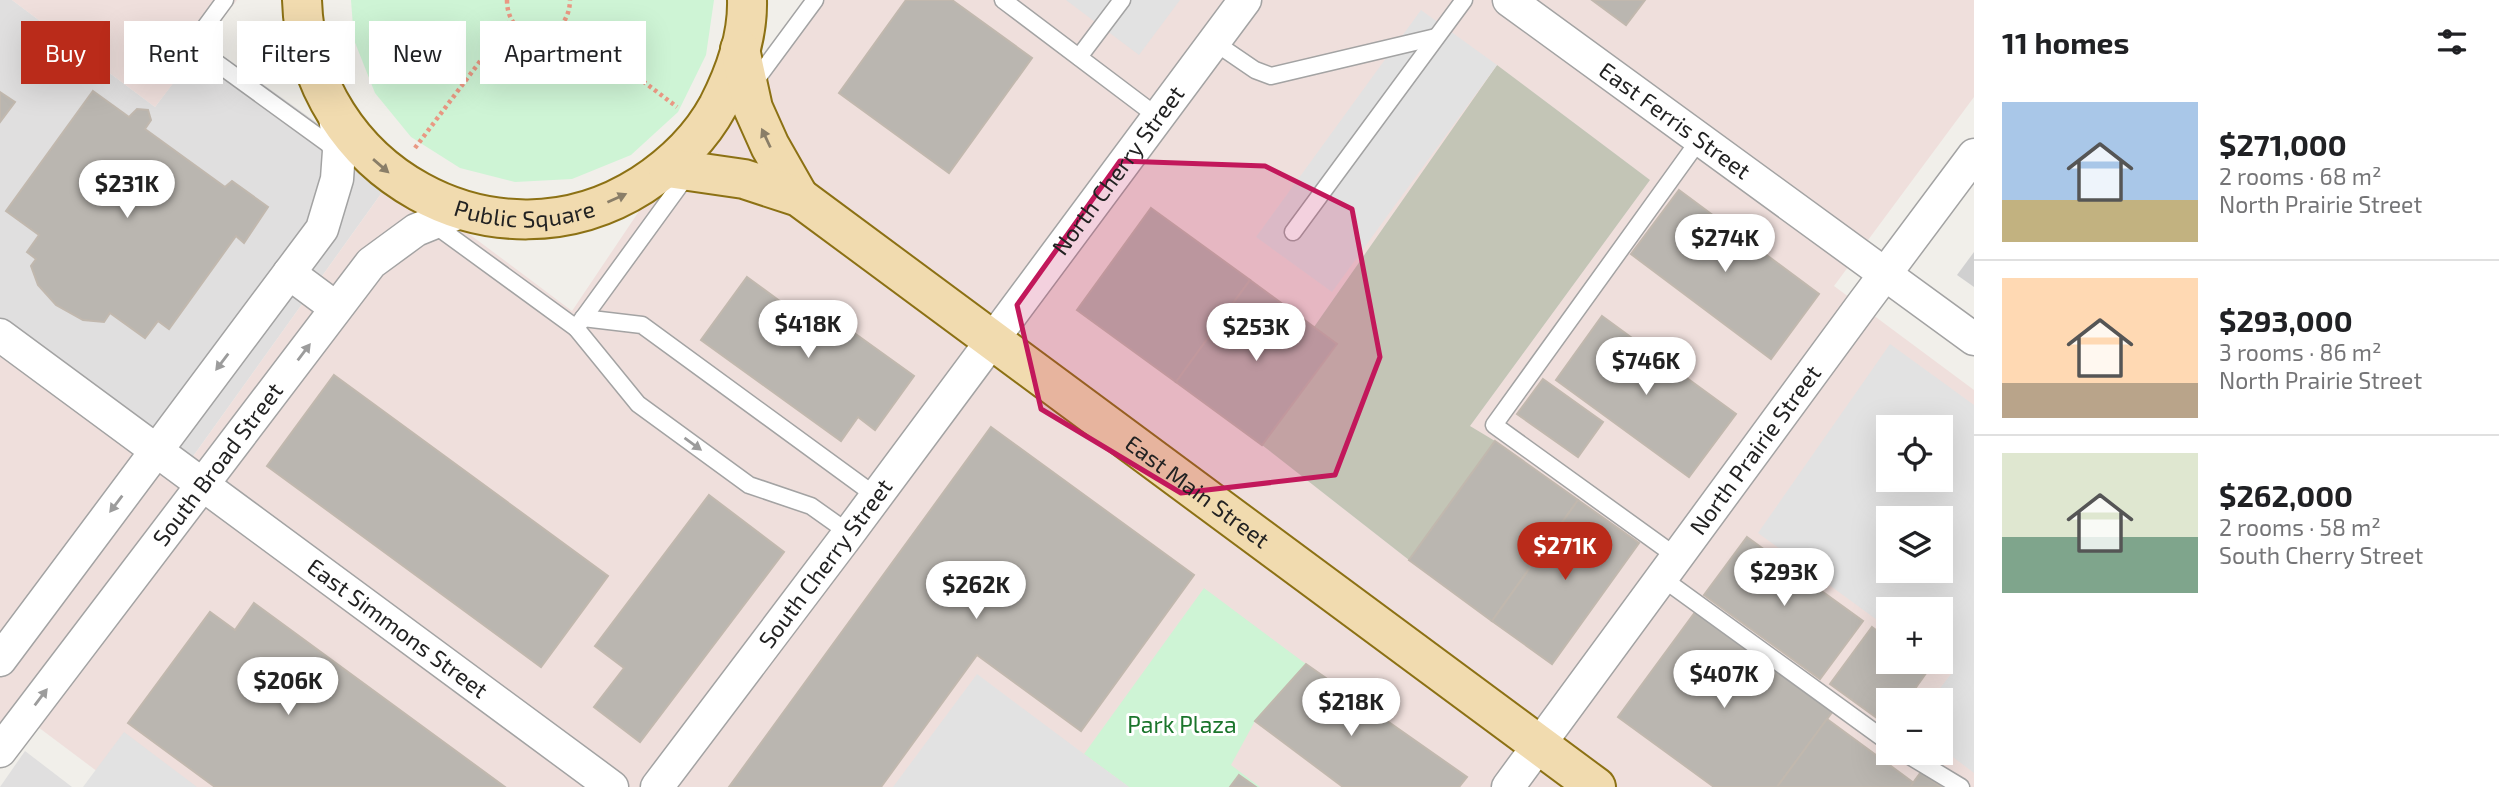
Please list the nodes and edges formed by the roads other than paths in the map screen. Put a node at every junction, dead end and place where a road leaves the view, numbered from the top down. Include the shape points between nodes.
1 (225, 0) edge
2 (302, 0) edge
3 (747, 0) edge
4 (815, 0) edge
5 (1003, 0) edge
6 (1122, 0) edge
7 (1245, 0) edge
8 (1464, 0) edge
9 (1509, 0) edge
10 (1436, 37) junction
11 (1214, 42) junction
12 (740, 49) junction
13 (1079, 57) junction
14 (749, 89) junction
15 (1158, 117) junction
16 (337, 133) junction
17 (1700, 139) junction
18 (1974, 155) edge
19 (679, 170) junction
20 (799, 197) junction
21 (449, 216) junction
22 (1293, 232) dead end
23 (289, 273) junction
24 (1885, 274) junction
25 (337, 308) junction
26 (580, 323) junction
27 (0, 335) edge
28 (1974, 339) edge
29 (992, 340) junction
30 (157, 450) junction
31 (193, 477) junction
32 (876, 496) junction
33 (849, 534) junction
34 (1670, 567) junction
35 (0, 660) edge
36 (1876, 732) edge
37 (1540, 746) junction
38 (0, 751) edge
39 (1925, 765) edge
40 (612, 787) edge
41 (657, 787) edge
42 (1508, 787) edge
43 (1596, 787) edge
44 (1961, 787) edge

1 - 16 lane via 192,45
2 - 16 main road, Public Square via 314,72
3 - 12 main road, Public Square
4 - 14 lane
5 - 13 lane
6 - 13 lane
7 - 11 street, North Cherry Street
8 - 10 lane
9 - 17 street, East Ferris Street
10 - 11 lane via 1271,76
10 - 22 lane
11 - 15 street, North Cherry Street
12 - 14 main road, East Main Street
12 - 19 main road, Public Square via 733,77
13 - 15 lane
20 -> 14 main road, East Main Street via 770,146
15 - 29 street, North Cherry Street
16 -> 21 main road, Public Square via 393,177 446,205
16 - 23 street via 337,179 322,229
17 - 24 street, East Ferris Street
17 - 34 lane via 1494,425
18 - 24 street, North Prairie Street
19 - 20 main road, East Main Street via 744,179
21 -> 19 main road, Public Square via 562,217 619,199
19 - 26 lane
20 - 29 main road, East Main Street
21 - 25 street, South Broad Street via 415,230 371,263
21 - 26 lane
23 - 25 street
23 -> 30 street
24 - 28 street, East Ferris Street
24 - 34 street, North Prairie Street
31 -> 25 street, South Broad Street
26 - 32 lane via 642,325
26 -> 33 lane via 638,404 749,485 811,506
27 - 30 street, East Simmons Street
29 - 32 street, South Cherry Street
29 - 37 main road, East Main Street
30 - 31 street, East Simmons Street
30 -> 35 street
38 -> 31 street, South Broad Street
31 - 40 street, East Simmons Street
32 - 33 street, South Cherry Street
33 - 41 street, South Cherry Street
34 - 36 lane
34 - 37 street, North Prairie Street
37 - 42 street, North Prairie Street
37 - 43 main road, East Main Street
39 - 44 lane

